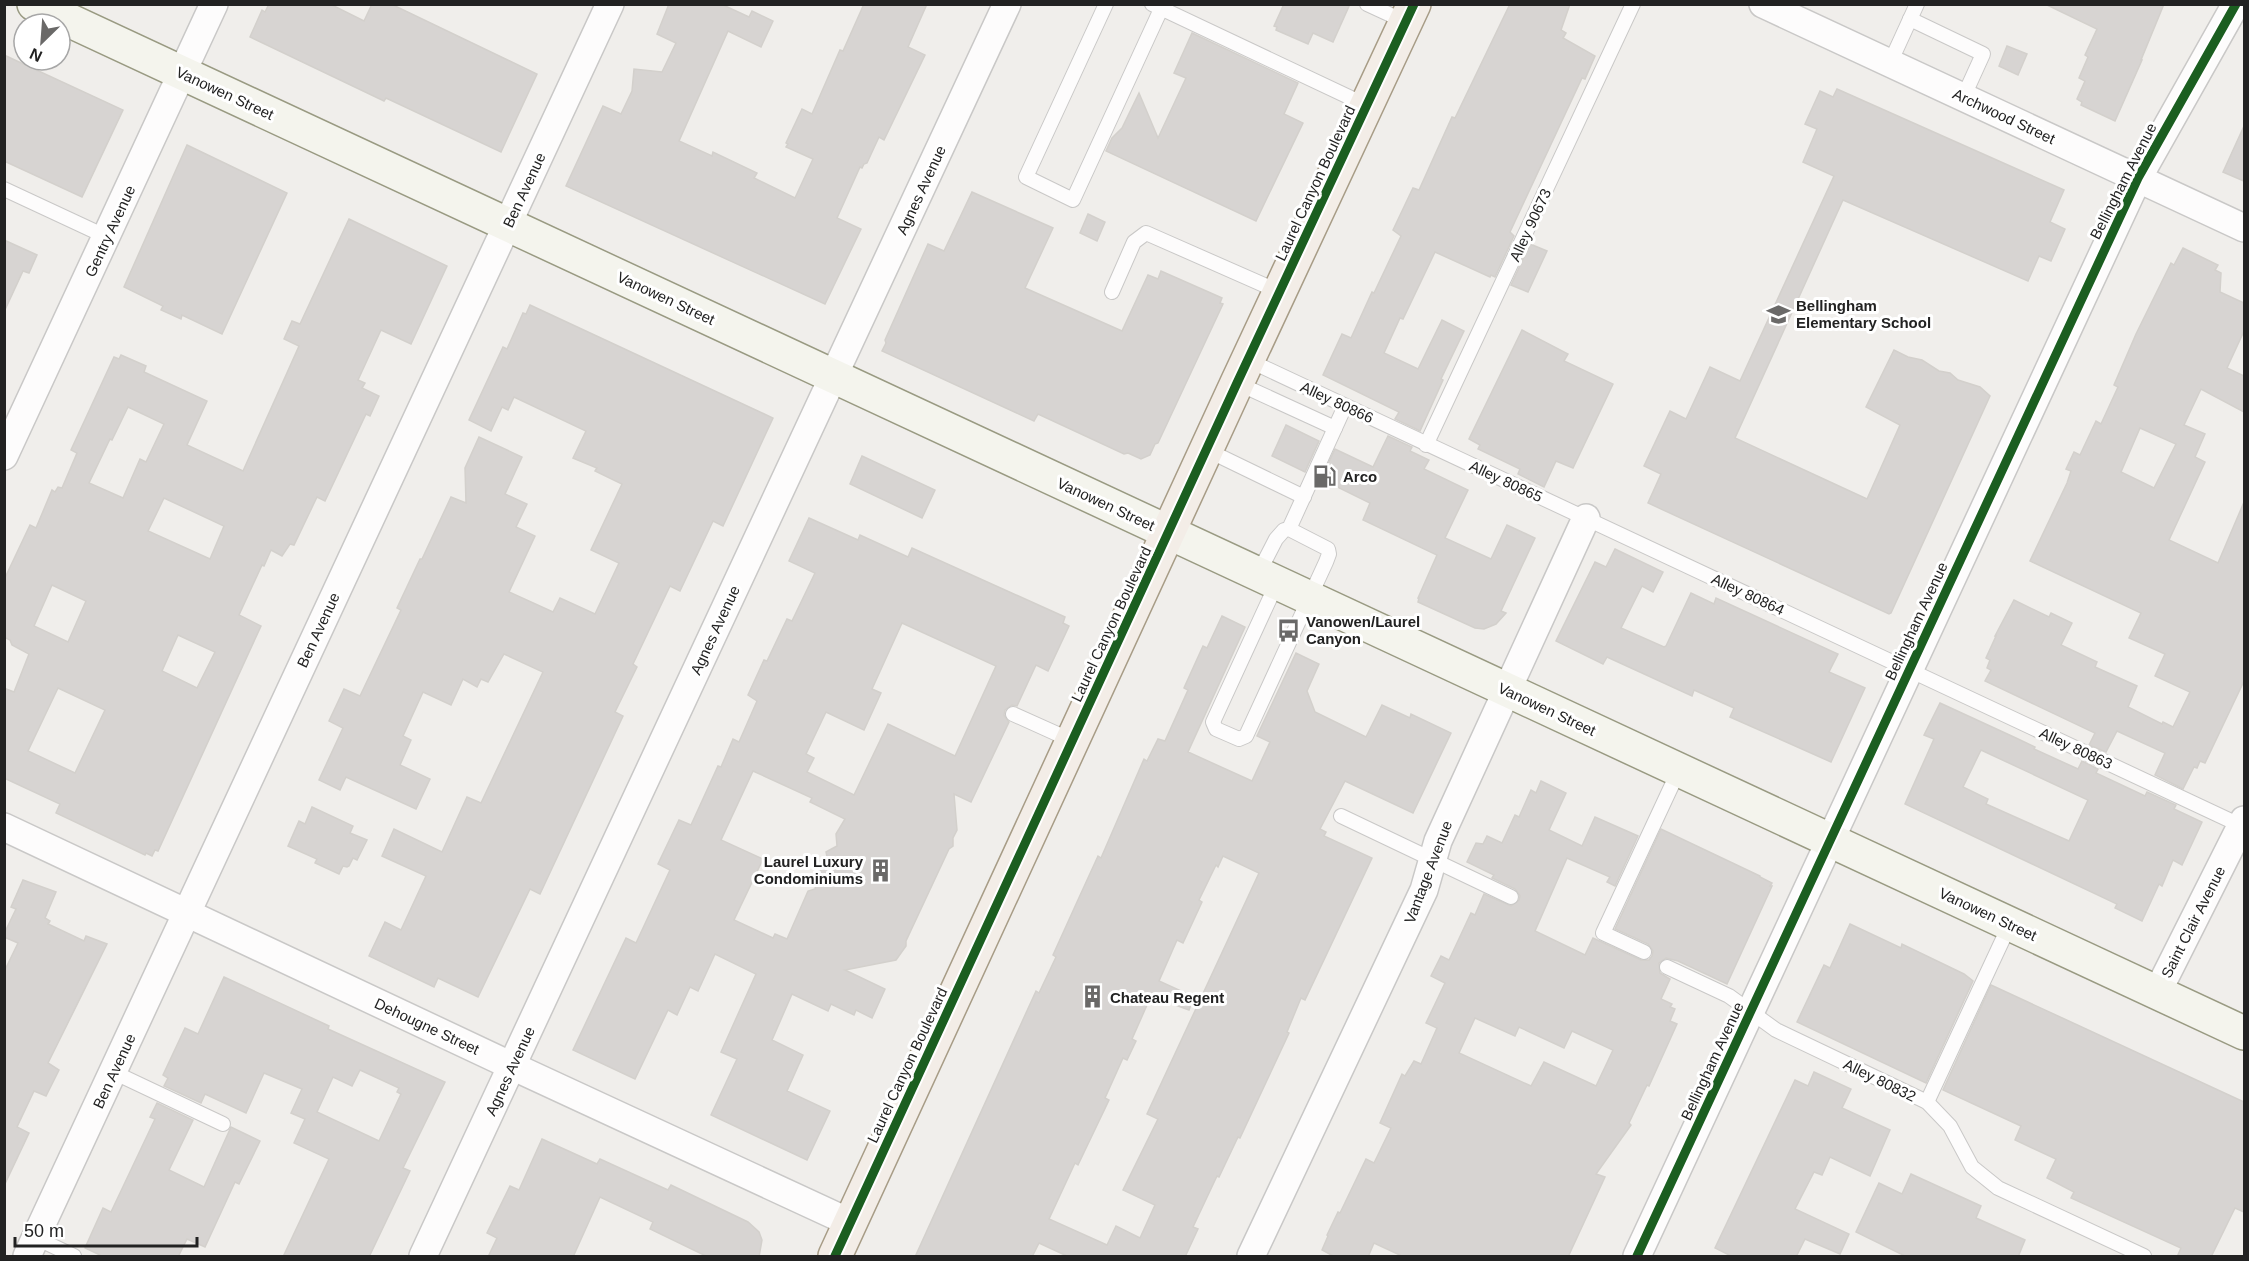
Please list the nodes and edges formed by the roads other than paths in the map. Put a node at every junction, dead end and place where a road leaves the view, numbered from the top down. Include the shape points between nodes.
1 (34, 4) edge
2 (214, 4) edge
3 (610, 4) edge
4 (1007, 4) edge
5 (1106, 4) edge
6 (1367, 4) edge
7 (1633, 4) edge
8 (1763, 4) edge
9 (1917, 4) edge
10 (2236, 4) edge
11 (1156, 7) edge
12 (1410, 14) edge
13 (1910, 19) junction
14 (1890, 63) junction
15 (182, 73) junction
16 (1962, 98) junction
17 (1368, 106) junction
18 (2138, 178) junction
19 (4, 189) edge
20 (507, 224) junction
21 (2244, 228) edge
22 (107, 237) junction
23 (1112, 292) dead end
24 (1280, 292) junction
25 (1243, 372) junction
26 (834, 377) junction
27 (1345, 406) junction
28 (1335, 428) junction
29 (1426, 445) junction
30 (1207, 450) junction
31 (4, 456) edge
32 (1304, 497) junction
33 (1586, 518) junction
34 (1289, 529) junction
35 (1169, 533) junction
36 (1268, 579) junction
37 (1310, 598) junction
38 (1910, 670) junction
39 (1507, 690) junction
40 (1013, 714) dead end
41 (1073, 741) junction
42 (1679, 770) junction
43 (1341, 816) dead end
44 (2244, 824) edge
45 (4, 827) edge
46 (1831, 841) junction
47 (1432, 860) junction
48 (1511, 897) dead end
49 (187, 913) junction
50 (2010, 924) junction
51 (1644, 952) dead end
52 (1667, 967) dead end
53 (2157, 993) junction
54 (1751, 1012) junction
55 (2244, 1033) edge
56 (512, 1066) junction
57 (113, 1072) junction
58 (1927, 1102) junction
59 (223, 1124) dead end
60 (850, 1223) junction
61 (32, 1247) edge
62 (74, 1257) edge
63 (423, 1257) edge
64 (835, 1257) edge
65 (1251, 1257) edge
66 (1637, 1257) edge
67 (2144, 1257) edge

1 - 15 main road, Vanowen Street
2 - 15 street, Gentry Avenue
3 - 20 street, Ben Avenue
4 - 26 street, Agnes Avenue
5 - 11 lane via 1026,177 1073,200
6 - 12 lane
7 - 29 lane, Alley 90673
8 - 14 street, Archwood Street
9 - 13 lane
10 - 18 street, Bellingham Avenue
11 - 17 lane
12 - 17 main road, Laurel Canyon Boulevard
13 - 14 lane
13 - 16 lane via 1983,54
14 - 16 street, Archwood Street
15 - 20 main road, Vanowen Street
15 - 22 street, Gentry Avenue
16 - 18 street, Archwood Street
17 - 24 main road, Laurel Canyon Boulevard
18 - 21 street, Archwood Street
18 - 38 street, Bellingham Avenue
19 - 22 lane
20 - 26 main road, Vanowen Street
20 - 49 street, Ben Avenue
22 - 31 street, Gentry Avenue
23 - 24 lane via 1134,243 1146,233
24 - 25 main road, Laurel Canyon Boulevard
25 - 27 lane, Alley 80866
25 - 28 lane
25 - 30 main road, Laurel Canyon Boulevard
26 - 35 main road, Vanowen Street
26 - 56 street, Agnes Avenue
27 - 28 lane
27 - 29 lane, Alley 80866
28 - 32 lane
29 - 33 lane, Alley 80865
30 - 32 lane
30 - 35 main road, Laurel Canyon Boulevard
32 - 34 lane
33 - 38 lane, Alley 80864
33 - 39 street, Vantage Avenue
34 - 36 lane via 1281,531
34 - 37 lane via 1328,549
35 - 36 main road, Vanowen Street
35 - 41 main road, Laurel Canyon Boulevard
36 - 37 main road, Vanowen Street
36 - 37 lane via 1213,722 1216,729 1239,739 1246,736
37 - 39 main road, Vanowen Street
38 - 44 lane, Alley 80863
38 - 46 street, Bellingham Avenue
39 - 42 main road, Vanowen Street
39 - 47 street, Vantage Avenue
40 - 41 lane
41 - 60 main road, Laurel Canyon Boulevard
42 - 46 main road, Vanowen Street
42 - 51 lane via 1603,933
43 - 47 lane
44 - 53 street, Saint Clair Avenue
45 - 49 street, Dehougne Street
46 - 50 main road, Vanowen Street
46 - 54 street, Bellingham Avenue
47 - 48 lane
47 - 65 street, Vantage Avenue via 1419,900
49 - 56 street, Dehougne Street
49 - 57 street, Ben Avenue
50 - 53 main road, Vanowen Street
50 - 58 lane
52 - 54 lane, Alley 80832 via 1729,996
53 - 55 main road, Vanowen Street
54 - 58 lane, Alley 80832 via 1776,1030
54 - 66 street, Bellingham Avenue
56 - 60 street, Dehougne Street
56 - 63 street, Agnes Avenue
57 - 59 lane
57 - 61 street, Ben Avenue
58 - 67 lane, Alley 80832 via 1950,1126 1972,1167 1998,1188
60 - 64 main road, Laurel Canyon Boulevard
61 - 62 lane

